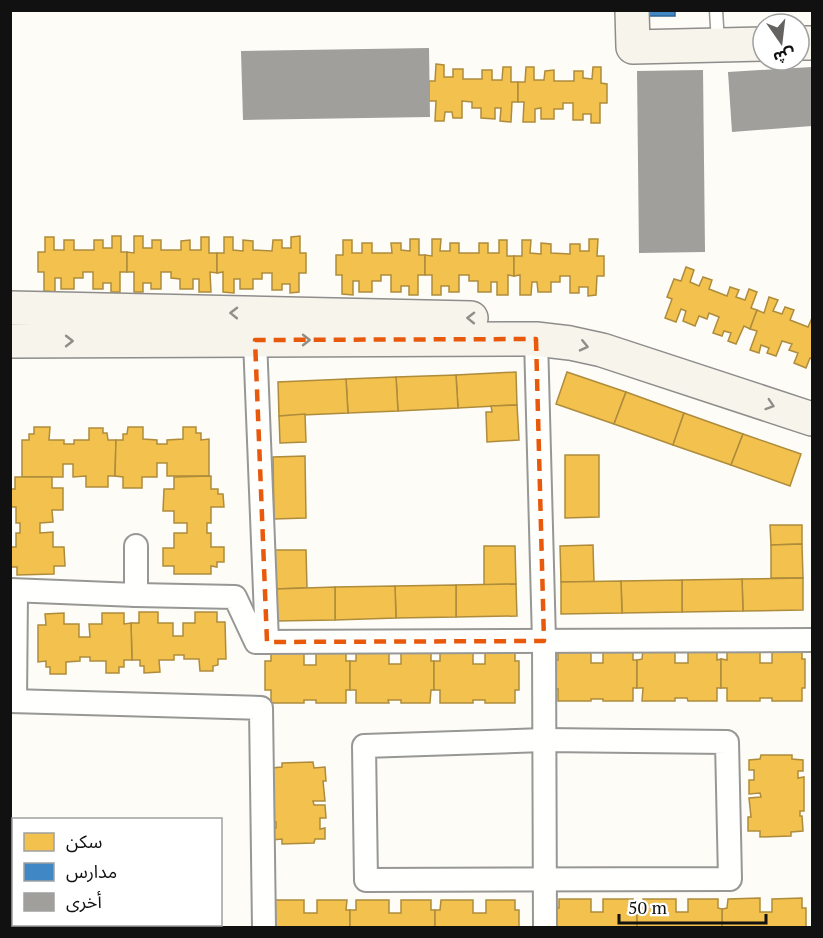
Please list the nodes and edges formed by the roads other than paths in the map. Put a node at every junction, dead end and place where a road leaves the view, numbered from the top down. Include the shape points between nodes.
1 (632, 10) edge
2 (716, 10) edge
3 (718, 44) junction
4 (751, 44) edge
5 (10, 308) edge
6 (536, 339) junction
7 (255, 340) junction
8 (10, 342) edge
9 (813, 396) edge
10 (813, 419) edge
11 (136, 546) dead end
12 (13, 590) edge
13 (136, 595) junction
14 (813, 640) edge
15 (544, 641) junction
16 (267, 642) junction
17 (13, 701) edge
18 (544, 740) junction
19 (545, 879) junction
20 (264, 927) edge
21 (545, 927) edge

1 - 3 street via 633,47
2 - 3 lane
3 - 4 street
9 -> 5 street via 603,328 571,322
7 -> 6 street
6 -> 10 street via 602,350
6 - 15 street
8 -> 7 street
7 - 16 street
11 - 13 street
12 - 13 street
12 - 17 street
13 - 16 street via 235,597 256,642
14 - 15 street
15 - 16 street
15 - 18 street
17 - 20 street via 261,708
18 - 19 street
18 - 19 street via 364,746 366,880
18 - 19 street via 727,742 730,879
19 - 21 street

